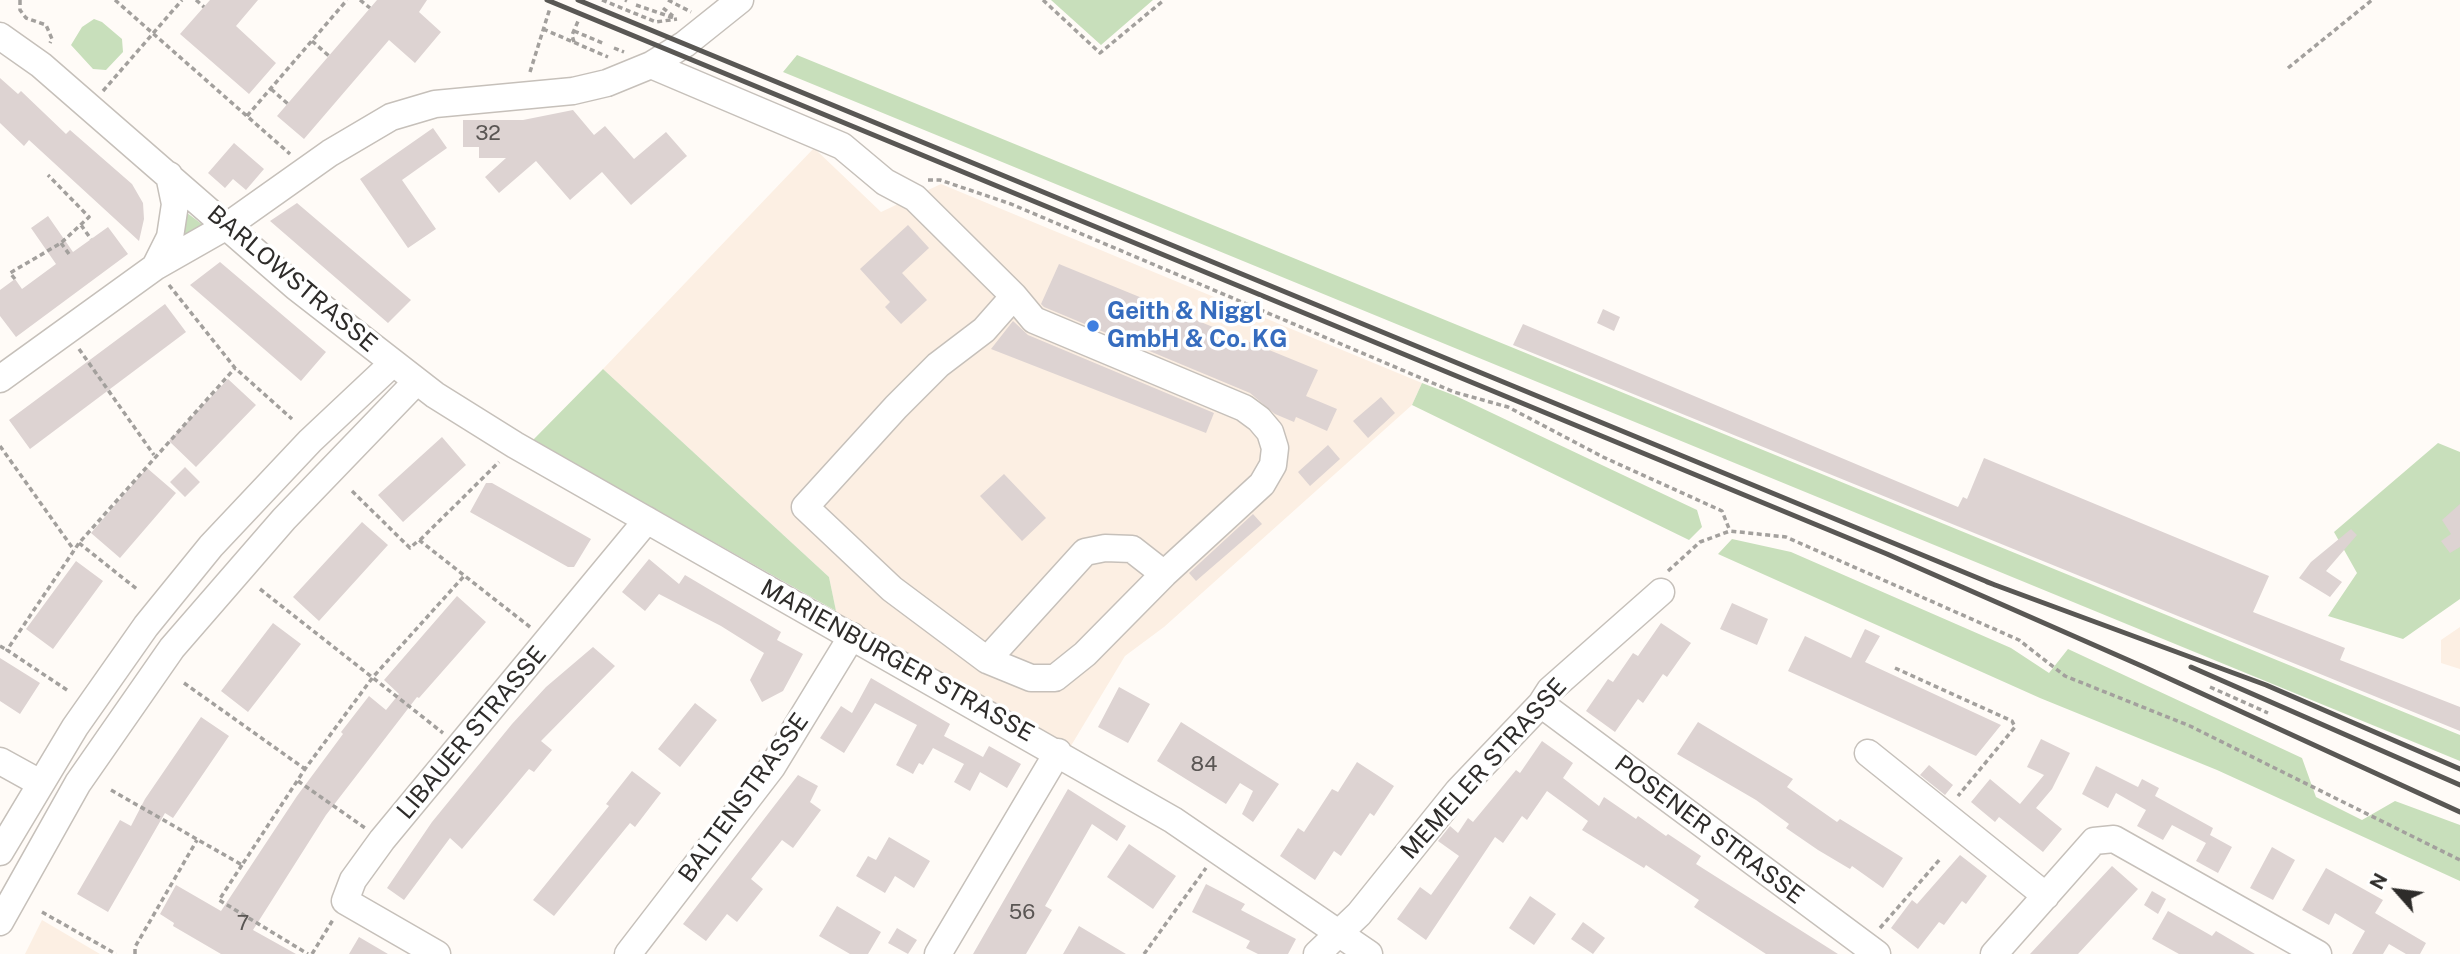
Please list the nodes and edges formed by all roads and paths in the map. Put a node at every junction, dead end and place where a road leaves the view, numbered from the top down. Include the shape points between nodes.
1 (20, 0) edge
2 (115, 0) edge
3 (182, 0) edge
4 (196, 0) edge
5 (347, 0) edge
6 (360, 0) edge
7 (602, 0) edge
8 (740, 0) edge
9 (1043, 0) edge
10 (1164, 0) edge
11 (2372, 0) edge
12 (636, 5) dead end
13 (204, 7) dead end
14 (370, 8) dead end
15 (550, 8) dead end
16 (663, 8) dead end
17 (579, 19) dead end
18 (677, 19) junction
19 (542, 29) junction
20 (574, 31) junction
21 (153, 34) junction
22 (0, 36) edge
23 (312, 41) junction
24 (574, 42) junction
25 (605, 44) dead end
26 (49, 46) dead end
27 (329, 56) dead end
28 (616, 60) dead end
29 (651, 65) junction
30 (2288, 68) dead end
31 (529, 77) dead end
32 (271, 89) junction
33 (98, 97) dead end
34 (288, 104) dead end
35 (247, 116) junction
36 (292, 156) dead end
37 (169, 174) junction
38 (48, 175) dead end
39 (919, 180) dead end
40 (81, 225) junction
41 (227, 226) junction
42 (91, 239) dead end
43 (61, 243) junction
44 (69, 254) dead end
45 (155, 267) junction
46 (15, 279) dead end
47 (1014, 296) junction
48 (66, 330) junction
49 (393, 363) junction
50 (235, 369) junction
51 (0, 379) edge
52 (417, 381) junction
53 (292, 419) dead end
54 (515, 445) junction
55 (0, 446) edge
56 (154, 455) junction
57 (352, 491) dead end
58 (646, 520) junction
59 (1730, 531) junction
60 (419, 540) junction
61 (79, 543) junction
62 (74, 550) junction
63 (1164, 574) junction
64 (465, 575) junction
65 (261, 589) dead end
66 (138, 590) dead end
67 (1659, 593) joint
68 (852, 636) junction
69 (548, 642) junction
70 (0, 646) edge
71 (7, 650) junction
72 (986, 660) junction
73 (1895, 668) dead end
74 (373, 677) junction
75 (184, 683) dead end
76 (2210, 687) dead end
77 (67, 690) dead end
78 (1541, 704) junction
79 (2268, 713) dead end
80 (75, 727) junction
81 (101, 746) junction
82 (461, 748) junction
83 (1058, 752) junction
84 (1868, 753) dead end
85 (0, 761) edge
86 (305, 769) junction
87 (298, 781) junction
88 (40, 783) junction
89 (111, 790) dead end
90 (1944, 814) junction
91 (197, 840) junction
92 (382, 840) junction
93 (1219, 850) junction
94 (0, 852) edge
95 (1941, 859) dead end
96 (2460, 860) edge
97 (242, 865) junction
98 (2046, 896) junction
99 (345, 901) junction
100 (42, 912) dead end
101 (0, 922) edge
102 (1340, 932) junction
103 (1871, 949) edge
104 (116, 954) edge
105 (135, 954) edge
106 (310, 954) edge
107 (437, 954) edge
108 (628, 954) edge
109 (938, 954) edge
110 (1144, 954) edge
111 (1317, 954) edge
112 (1369, 954) edge
113 (1994, 954) edge
114 (2318, 954) edge

1 - 26 path via 26,18 46,25 52,38
2 - 21 path
3 - 21 path
4 - 13 path
5 - 23 path
6 - 14 path
7 - 18 path via 656,22
8 - 29 street
9 - 10 path via 1100,53
11 - 30 path
12 - 18 path
15 - 19 path
16 - 18 path
17 - 20 path
19 - 24 path
19 - 31 path
20 - 24 path
20 - 25 path
21 - 33 path
21 - 35 path
22 - 37 street, BARLOWSTRASSE
23 - 27 path
23 - 32 path
24 - 28 path
29 - 41 street via 573,91 435,104 391,117 330,153
29 - 47 street via 842,146 885,182 915,198
32 - 34 path
32 - 35 path
35 - 36 path
37 - 41 street, BARLOWSTRASSE
37 - 45 street, BARLOWSTRASSE via 175,204 170,237
38 - 40 path via 89,217
39 - 59 path via 940,180 1011,204 1441,387 1508,407 1722,511
40 - 42 path
40 - 43 path
41 - 45 street
41 - 49 street, BARLOWSTRASSE
43 - 44 path
43 - 46 path via 10,273
45 - 48 street
45 - 50 path
47 - 63 street via 1040,323 1244,408 1270,432 1275,448 1273,465 1262,484
47 - 72 street via 984,330 938,365 895,407 805,507 892,589
48 - 51 street
48 - 56 path
49 - 52 street, BARLOWSTRASSE
49 - 80 street via 310,441 211,546 146,626
50 - 53 path
50 - 56 path
52 - 54 street, MARIENBURGER STRASSE
52 - 81 street via 237,571 172,648
54 - 58 street, MARIENBURGER STRASSE
54 - 60 path
55 - 62 path
56 - 61 path
57 - 60 path via 410,548
58 - 68 street, MARIENBURGER STRASSE
58 - 69 street, LIBAUER STRASSE
59 - 67 path via 1685,553 1661,580
59 - 96 path via 1786,537 2019,640 2065,676 2190,726
60 - 64 path
61 - 62 path
61 - 66 path
62 - 71 path
63 - 72 street via 1055,678 1031,678
63 - 72 street via 1132,549 1085,552
64 - 69 path
64 - 74 path
65 - 74 path
67 - 78 street, MEMELER STRASSE via 1550,690
68 - 83 street, MARIENBURGER STRASSE
68 - 108 street, BALTENSTRASSE via 772,766
69 - 82 street, LIBAUER STRASSE
70 - 71 path
71 - 77 path
73 - 90 path via 2012,720 2015,727
74 - 82 path
74 - 86 path
75 - 86 path
76 - 79 path
78 - 102 street, MEMELER STRASSE via 1458,791
78 - 103 street, POSENER STRASSE
80 - 81 street via 95,726
80 - 88 street
81 - 101 street
82 - 92 street, LIBAUER STRASSE
83 - 93 street, MARIENBURGER STRASSE
83 - 109 street
84 - 90 street
85 - 88 street
86 - 87 path
87 - 92 path
87 - 97 path
88 - 94 street
89 - 91 path
90 - 98 street
91 - 97 path
91 - 105 path
92 - 99 street, LIBAUER STRASSE via 353,880
93 - 102 street, MARIENBURGER STRASSE
93 - 110 path
95 - 103 path
97 - 106 path via 219,901
98 - 113 street
98 - 114 street via 2094,841 2114,839
99 - 106 path
99 - 107 street
100 - 104 path
102 - 111 street, MEMELER STRASSE
102 - 112 street, MARIENBURGER STRASSE

